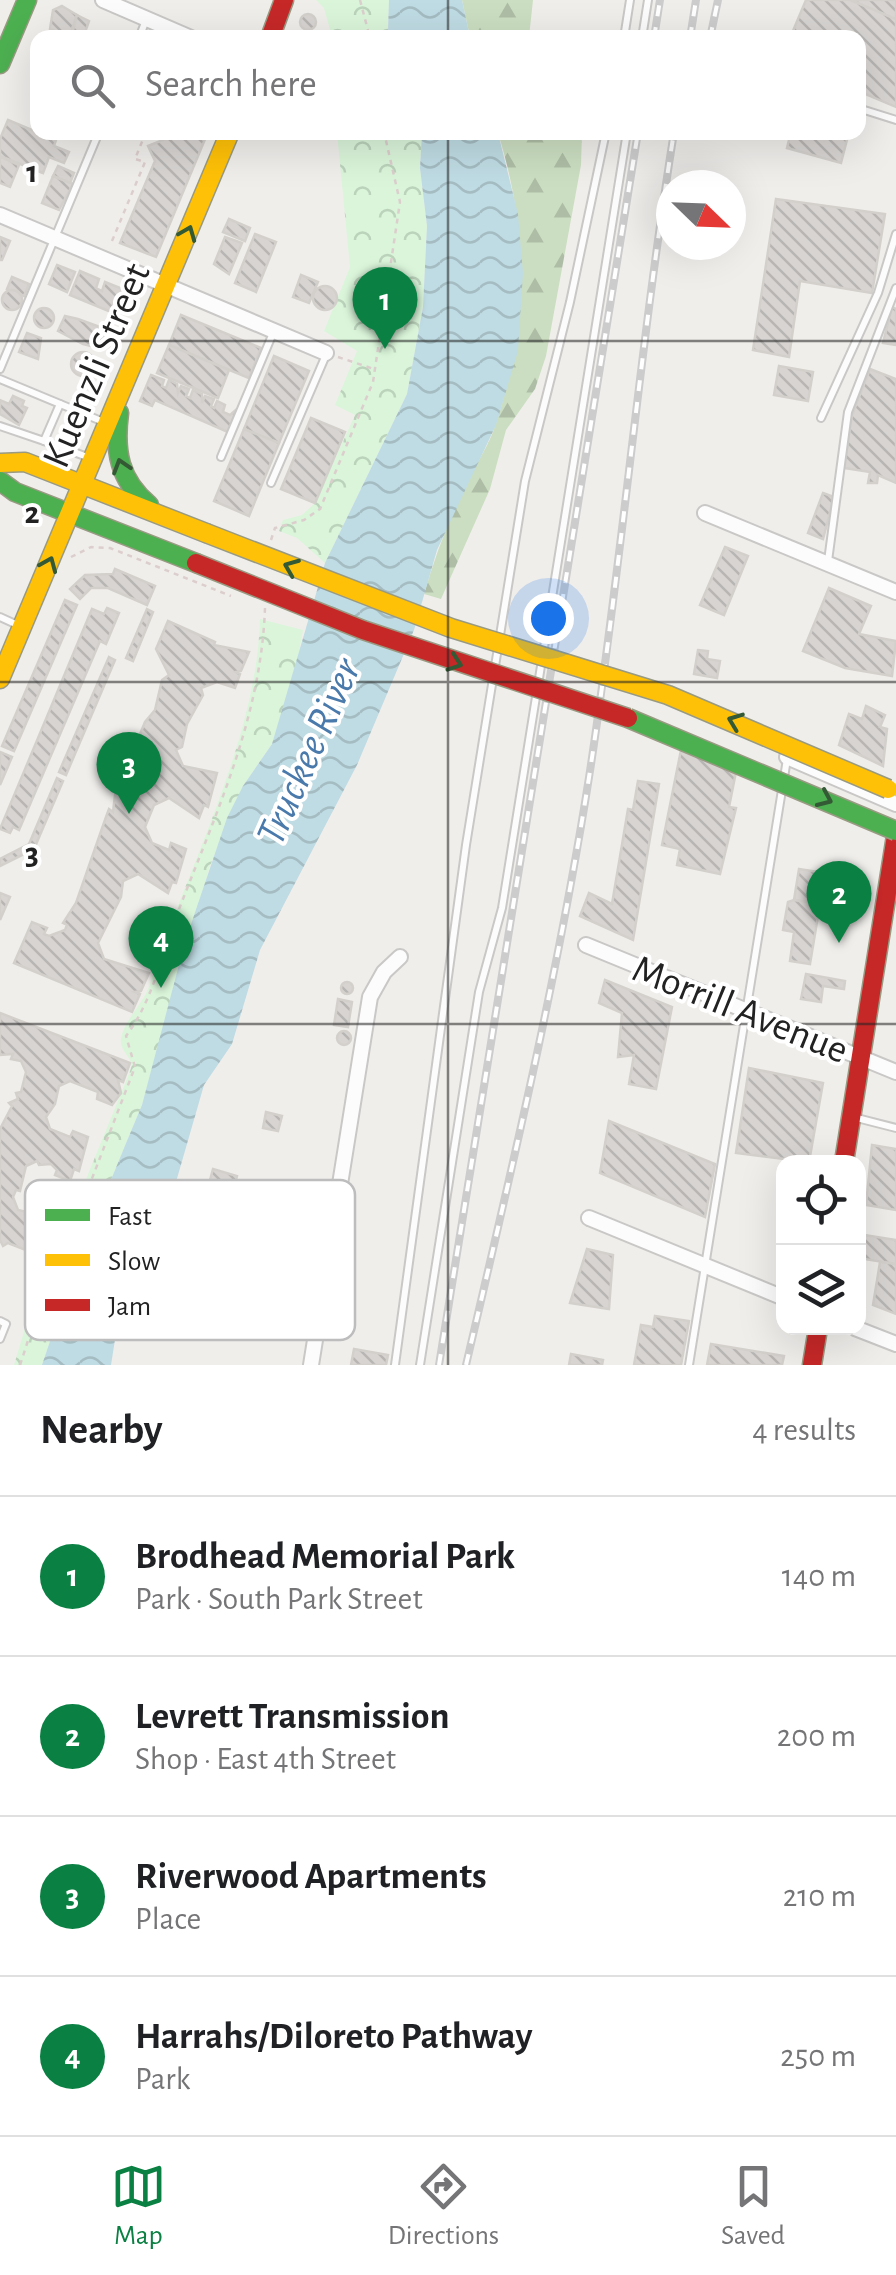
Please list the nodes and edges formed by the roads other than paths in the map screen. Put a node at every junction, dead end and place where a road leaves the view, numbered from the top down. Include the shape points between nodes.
1 (27, 0) edge
2 (103, 0) edge
3 (284, 0) edge
4 (630, 0) edge
5 (648, 0) edge
6 (147, 19) junction
7 (142, 30) edge
8 (172, 30) edge
9 (273, 30) edge
10 (625, 30) edge
11 (643, 30) edge
12 (0, 64) edge
13 (866, 111) edge
14 (896, 120) edge
15 (96, 140) edge
16 (227, 140) edge
17 (604, 140) edge
18 (626, 140) edge
19 (0, 215) edge
20 (896, 234) edge
21 (56, 238) junction
22 (166, 284) junction
23 (896, 288) edge
24 (273, 332) junction
25 (326, 354) joint
26 (0, 369) edge
27 (0, 379) edge
28 (125, 382) junction
29 (60, 404) junction
30 (821, 418) dead end
31 (107, 424) junction
32 (0, 426) edge
33 (44, 441) junction
34 (222, 456) dead end
35 (93, 459) junction
36 (0, 463) edge
37 (0, 481) edge
38 (272, 483) dead end
39 (82, 484) junction
40 (706, 512) dead end
41 (71, 514) junction
42 (179, 523) junction
43 (828, 563) junction
44 (896, 592) edge
45 (0, 617) edge
46 (22, 627) junction
47 (0, 679) edge
48 (787, 757) joint
49 (896, 793) edge
50 (896, 804) edge
51 (896, 834) edge
52 (586, 944) dead end
53 (400, 957) dead end
54 (747, 1010) junction
55 (861, 1057) junction
56 (896, 1072) edge
57 (852, 1116) junction
58 (896, 1128) edge
59 (845, 1155) edge
60 (341, 1180) edge
61 (589, 1218) dead end
62 (705, 1266) junction
63 (776, 1295) edge
64 (0, 1321) edge
65 (866, 1332) edge
66 (817, 1335) edge
67 (0, 1338) edge
68 (315, 1340) edge
69 (896, 1344) edge
70 (311, 1365) edge
71 (395, 1365) edge
72 (420, 1365) edge
73 (689, 1365) edge
74 (812, 1365) edge

1 - 12 main road
2 - 6 street
3 - 9 main road
4 - 10 lane
5 - 11 lane
6 - 7 lane
6 - 8 street
13 - 14 lane
15 - 21 lane
22 -> 16 main road, Kuenzli Street
17 - 71 lane via 525,481 466,845
18 - 72 lane via 502,908 479,992
19 - 21 street
20 - 30 lane via 878,293
21 - 22 street
21 - 26 lane
22 - 24 street
22 - 28 main road, Kuenzli Street
23 - 43 lane via 848,412
24 - 25 street
24 - 34 lane
25 - 38 lane
27 - 29 lane
28 - 31 main road, Kuenzli Street
42 -> 28 main road via 143,501 121,473 116,451
29 - 31 lane
29 - 33 lane
31 - 35 main road, Kuenzli Street
32 - 33 lane
33 - 35 lane
35 - 39 main road, Kuenzli Street
36 - 39 main road via 25,462
37 - 41 main road
39 - 41 main road, Kuenzli Street
39 - 42 main road
40 - 43 street
46 -> 41 main road, Kuenzli Street
41 -> 51 main road, bridge via 363,630 648,724
49 -> 42 main road, bridge via 755,728 376,600
43 - 44 street
45 - 46 lane
46 - 47 main road, Kuenzli Street
48 - 50 street
48 - 54 lane
51 - 55 main road
52 - 54 street, Morrill Avenue
53 - 60 street via 370,997
54 - 55 street, Morrill Avenue
54 - 62 lane
55 - 56 street, Morrill Avenue
55 - 57 main road
57 - 58 lane
57 - 59 main road
61 - 62 street
62 - 63 street
62 - 73 lane
64 - 67 lane via 6,1324
65 - 69 street
66 - 74 main road
68 - 70 street

